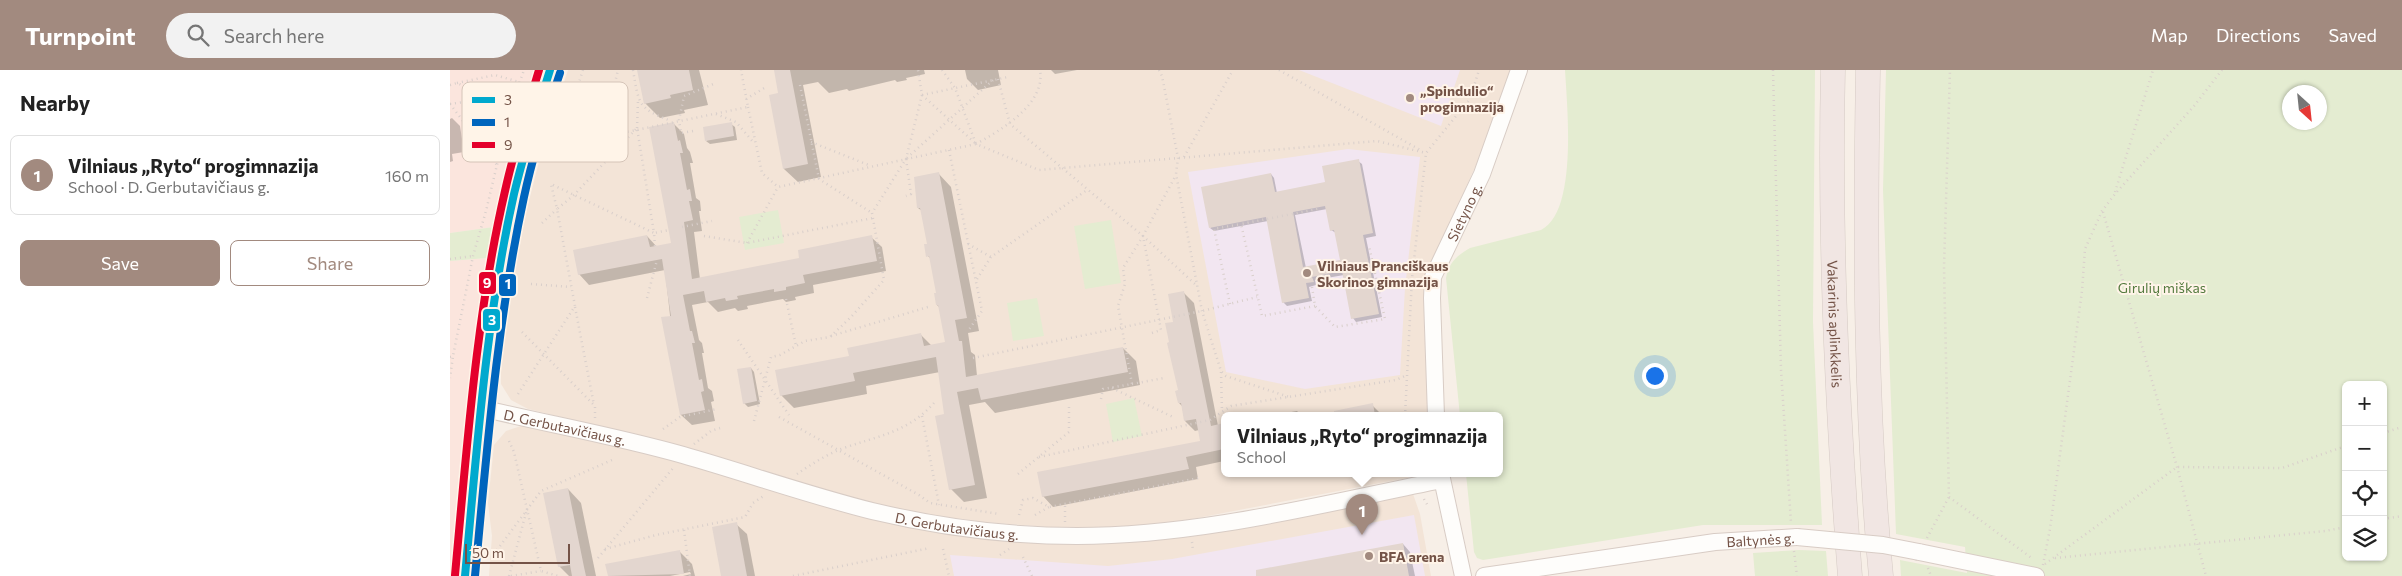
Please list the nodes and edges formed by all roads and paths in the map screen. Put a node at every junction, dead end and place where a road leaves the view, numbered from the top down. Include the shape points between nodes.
1 (524, 70) edge
2 (550, 70) edge
3 (583, 70) edge
4 (633, 70) edge
5 (741, 70) edge
6 (918, 70) edge
7 (942, 70) edge
8 (1040, 70) edge
9 (1158, 70) edge
10 (1233, 70) edge
11 (1279, 70) edge
12 (1479, 70) edge
13 (1519, 70) edge
14 (1773, 70) edge
15 (1833, 70) edge
16 (1868, 70) edge
17 (1950, 70) edge
18 (2153, 70) edge
19 (2222, 70) edge
20 (1008, 77) dead end
21 (998, 79) junction
22 (993, 80) junction
23 (465, 82) edge
24 (519, 82) joint
25 (546, 82) edge
26 (579, 82) edge
27 (462, 83) edge
28 (716, 83) dead end
29 (457, 84) junction
30 (450, 85) edge
31 (800, 85) dead end
32 (462, 86) edge
33 (766, 87) dead end
34 (956, 88) junction
35 (922, 95) junction
36 (746, 99) junction
37 (638, 100) junction
38 (450, 104) edge
39 (748, 107) junction
40 (963, 108) junction
41 (714, 114) junction
42 (462, 120) edge
43 (679, 120) junction
44 (950, 120) junction
45 (672, 121) junction
46 (1010, 124) junction
47 (637, 128) junction
48 (628, 130) edge
49 (694, 131) dead end
50 (628, 138) edge
51 (811, 142) junction
52 (756, 144) junction
53 (976, 144) junction
54 (949, 150) junction
55 (1426, 153) junction
56 (1184, 157) junction
57 (1178, 158) junction
58 (906, 159) junction
59 (494, 162) edge
60 (498, 162) edge
61 (523, 162) edge
62 (606, 162) edge
63 (497, 166) junction
64 (872, 167) junction
65 (1061, 168) junction
66 (1176, 174) junction
67 (819, 179) junction
68 (778, 187) junction
69 (1087, 190) junction
70 (2115, 194) junction
71 (574, 196) junction
72 (906, 196) dead end
73 (557, 209) junction
74 (1318, 209) dead end
75 (2102, 211) junction
76 (872, 213) junction
77 (873, 218) junction
78 (712, 221) dead end
79 (542, 223) dead end
80 (1240, 224) junction
81 (682, 227) dead end
82 (669, 230) dead end
83 (654, 233) junction
84 (704, 236) dead end
85 (1143, 236) junction
86 (747, 243) junction
87 (968, 244) junction
88 (655, 246) dead end
89 (1369, 246) dead end
90 (472, 256) junction
91 (991, 257) junction
92 (450, 259) edge
93 (657, 260) dead end
94 (976, 280) junction
95 (531, 284) dead end
96 (1197, 286) junction
97 (572, 287) junction
98 (1312, 287) dead end
99 (1258, 297) junction
100 (646, 298) dead end
101 (786, 299) dead end
102 (1230, 304) junction
103 (575, 306) junction
104 (1315, 306) junction
105 (928, 307) dead end
106 (1202, 312) junction
107 (1160, 320) junction
108 (1122, 329) junction
109 (522, 332) dead end
110 (968, 332) dead end
111 (1152, 334) dead end
112 (830, 337) junction
113 (738, 340) dead end
114 (796, 346) junction
115 (544, 354) junction
116 (451, 357) edge
117 (973, 358) dead end
118 (1221, 371) junction
119 (1407, 375) junction
120 (450, 378) edge
121 (1164, 378) dead end
122 (765, 379) junction
123 (1132, 384) junction
124 (1111, 388) junction
125 (518, 394) dead end
126 (1289, 397) junction
127 (1101, 399) dead end
128 (934, 404) dead end
129 (1068, 405) dead end
130 (595, 406) junction
131 (481, 408) junction
132 (717, 409) dead end
133 (596, 412) dead end
134 (1222, 412) joint
135 (1405, 412) edge
136 (1436, 412) edge
137 (1221, 413) edge
138 (789, 415) dead end
139 (922, 416) junction
140 (779, 417) dead end
141 (1175, 418) dead end
142 (754, 421) dead end
143 (2402, 426) edge
144 (720, 428) dead end
145 (663, 429) dead end
146 (2387, 432) edge
147 (699, 439) dead end
148 (508, 441) dead end
149 (2342, 447) edge
150 (839, 450) junction
151 (1039, 457) junction
152 (612, 460) dead end
153 (2177, 467) junction
154 (668, 474) dead end
155 (1018, 474) dead end
156 (1442, 477) edge
157 (1199, 478) dead end
158 (779, 485) junction
159 (1949, 497) junction
160 (939, 505) junction
161 (1049, 507) junction
162 (527, 508) junction
163 (999, 514) dead end
164 (1019, 515) dead end
165 (1035, 515) dead end
166 (2402, 516) edge
167 (2387, 519) edge
168 (2342, 528) edge
169 (684, 530) junction
170 (1795, 537) junction
171 (2196, 543) junction
172 (930, 548) dead end
173 (605, 549) junction
174 (943, 549) dead end
175 (497, 550) dead end
176 (1922, 552) junction
177 (1023, 557) dead end
178 (598, 558) dead end
179 (2053, 558) junction
180 (541, 571) junction
181 (2040, 571) edge
182 (465, 576) edge
183 (510, 576) edge
184 (515, 576) edge
185 (558, 576) edge
186 (690, 576) edge
187 (793, 576) edge
188 (947, 576) edge
189 (1032, 576) edge
190 (1464, 576) edge
191 (1484, 576) edge
192 (1797, 576) edge
193 (1850, 576) edge
194 (1881, 576) edge
195 (2206, 576) edge

1 - 24 path
2 - 25 main road
3 - 26 path
4 - 37 path
5 - 36 path
6 - 35 path
7 - 34 path
8 - 46 path via 1038,92
9 - 57 path via 1162,76
10 - 56 path
11 - 55 path
12 - 55 path via 1470,99
13 - 136 street, Sietyno g. via 1482,174 1433,277
14 - 170 path via 1781,370
15 - 193 highway, Vakarinis aplinkkelis via 1838,411
16 - 194 highway via 1866,180 1871,437
17 - 159 path via 1944,267
18 - 70 path
19 - 70 path
20 - 21 path
21 - 22 path
21 - 46 path
22 - 34 path
22 - 40 path
23 - 24 path via 495,75
27 - 29 path
28 - 43 path via 684,96
29 - 30 path
29 - 32 path
31 - 51 path
33 - 36 path
34 - 35 path
34 - 40 path
35 - 44 path
35 - 58 path
36 - 39 path
37 - 45 path via 652,114
37 - 47 path
38 - 42 path
39 - 41 path
39 - 52 path
40 - 44 path
40 - 53 path
41 - 43 path
41 - 52 path via 736,122
43 - 45 path
43 - 49 path via 681,133
44 - 53 path
44 - 58 path
45 - 47 path
46 - 53 path
46 - 65 path
47 - 48 path
47 - 50 path
47 - 83 path
51 - 64 path
51 - 67 path
52 - 68 path via 762,173
53 - 54 path
53 - 65 path via 1040,170
54 - 58 path
54 - 87 path
55 - 56 path via 1377,141
55 - 119 path via 1412,278
56 - 57 path
57 - 65 path
57 - 66 path
58 - 64 path
58 - 72 path via 911,194
58 - 76 path
59 - 63 path
60 - 63 path
61 - 131 main road via 497,282
62 - 71 path
63 - 90 path
64 - 67 path
65 - 69 path
66 - 85 path
66 - 96 path
67 - 68 path
67 - 76 path
68 - 86 path
69 - 85 path
69 - 91 path
70 - 75 path
71 - 73 path
71 - 73 path via 551,184
71 - 83 path
73 - 79 path
73 - 97 path
74 - 80 path
75 - 153 path
75 - 181 path via 2084,249 2082,291 2050,529
76 - 77 path
77 - 86 path
77 - 112 path via 884,280
78 - 81 path
80 - 99 path
80 - 102 path via 1214,229
82 - 83 path
83 - 88 path
84 - 86 path
85 - 96 path
85 - 107 path
85 - 108 path via 1123,268 1125,284 1118,306
87 - 91 path
87 - 94 path
89 - 104 path via 1385,319 1335,327
90 - 92 path
90 - 116 path
91 - 94 path
93 - 100 path
94 - 110 path via 982,310
95 - 97 path
96 - 106 path
97 - 103 path
98 - 104 path
99 - 102 path
99 - 104 path via 1262,316
101 - 114 path
102 - 106 path
103 - 115 path
103 - 130 path
105 - 112 path
106 - 107 path
106 - 118 path
107 - 108 path
107 - 111 path via 1161,330
108 - 117 path
108 - 123 path
109 - 115 path
112 - 114 path
113 - 122 path
114 - 122 path via 771,357
115 - 125 path
115 - 130 path
116 - 120 path
118 - 126 path via 1226,376
118 - 134 path
119 - 126 path via 1396,380
119 - 135 path
121 - 123 path
122 - 138 path
122 - 142 path
123 - 124 path
124 - 127 path via 1103,389
124 - 141 path
126 - 134 path via 1231,406
128 - 139 path
129 - 151 path via 1069,432
130 - 133 path
131 - 158 street, D. Gerbutavičiaus g. via 646,445
131 - 182 main road
132 - 145 path via 680,417
137 - 151 path via 1210,420
139 - 150 path via 901,430
139 - 160 path
140 - 150 path
143 - 146 path
144 - 147 path
148 - 162 path via 514,452
149 - 153 path via 2282,468
150 - 158 path
150 - 160 path via 930,503
151 - 155 path
152 - 162 path via 541,491
153 - 171 path
153 - 179 path
154 - 173 path
156 - 158 street, D. Gerbutavičiaus g. via 1199,526 1160,532 1076,536 940,525 872,511
156 - 190 street
157 - 161 path
158 - 169 path via 753,503 745,518
159 - 176 path
159 - 181 path
160 - 163 path
161 - 164 path via 1033,498 1023,500
161 - 165 path
162 - 175 path
162 - 180 path
162 - 183 path
166 - 167 path
168 - 171 path
169 - 173 path
169 - 186 path
170 - 176 street, Baltynės g., bridge
170 - 191 street, Baltynės g. via 1715,542
170 - 192 path
171 - 179 path
171 - 195 path
172 - 187 path
173 - 178 path
174 - 188 path
176 - 181 street, Baltynės g.
177 - 189 path
179 - 181 path
180 - 184 path
180 - 185 path
183 - 184 path

